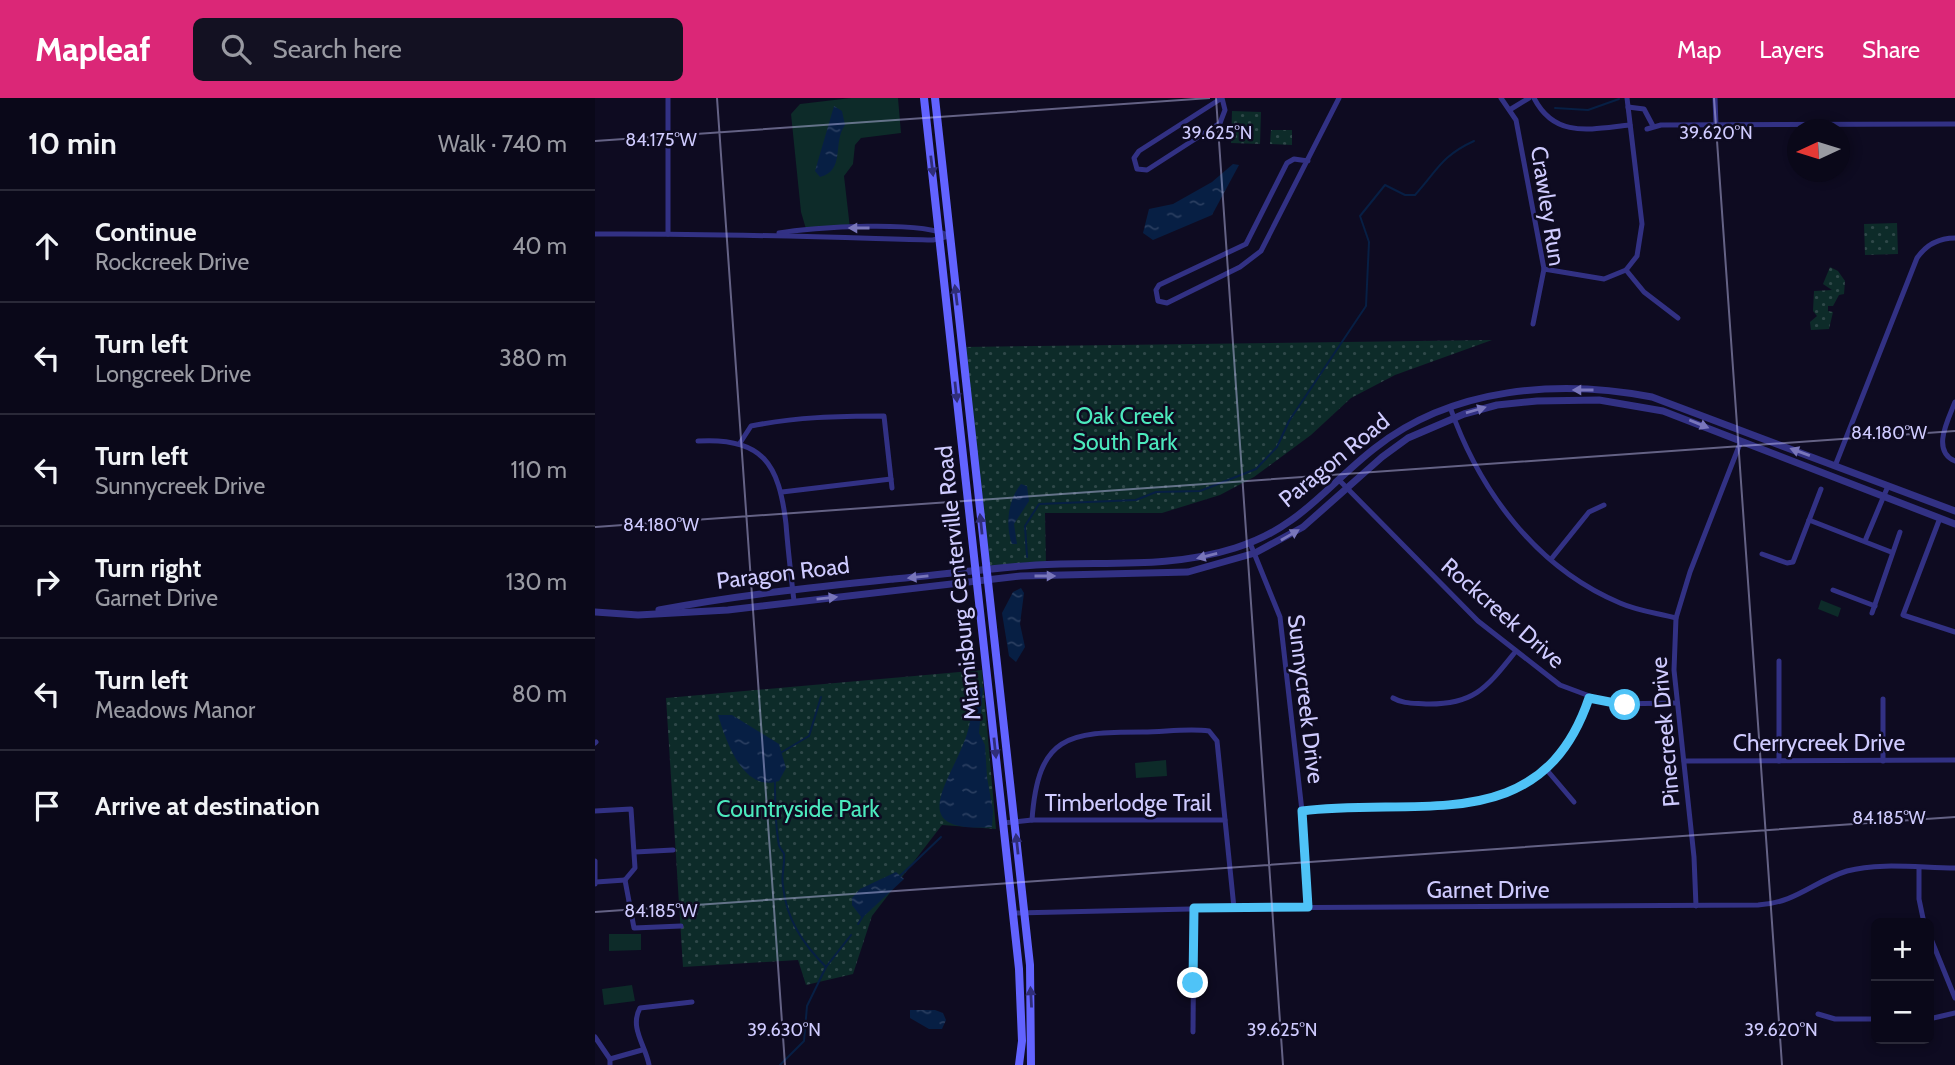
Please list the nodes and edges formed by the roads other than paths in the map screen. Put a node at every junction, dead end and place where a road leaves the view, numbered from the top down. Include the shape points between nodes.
1 (668, 98) edge
2 (924, 98) edge
3 (935, 98) edge
4 (1222, 98) edge
5 (1339, 98) edge
6 (1501, 98) edge
7 (1532, 98) edge
8 (1627, 98) edge
9 (1715, 98) edge
10 (1628, 107) junction
11 (1511, 109) junction
12 (1955, 124) edge
13 (927, 125) junction
14 (937, 125) junction
15 (1630, 125) junction
16 (1716, 125) junction
17 (1308, 161) junction
18 (939, 229) junction
19 (595, 234) edge
20 (668, 234) junction
21 (776, 234) junction
22 (949, 236) junction
23 (1955, 238) edge
24 (940, 239) junction
25 (1544, 268) junction
26 (1626, 270) junction
27 (1678, 318) dead end
28 (1533, 324) dead end
29 (1955, 402) edge
30 (1450, 407) junction
31 (1454, 418) junction
32 (971, 434) junction
33 (960, 435) junction
34 (698, 441) dead end
35 (1741, 441) junction
36 (740, 443) junction
37 (1955, 461) edge
38 (1835, 466) junction
39 (891, 479) junction
40 (1340, 481) junction
41 (1888, 486) junction
42 (892, 488) dead end
43 (1821, 489) dead end
44 (1346, 491) junction
45 (782, 492) junction
46 (1882, 496) junction
47 (1604, 505) dead end
48 (1955, 511) edge
49 (1940, 518) junction
50 (1809, 520) junction
51 (1955, 524) edge
52 (1900, 532) dead end
53 (1865, 541) junction
54 (1249, 543) junction
55 (1891, 552) junction
56 (1255, 553) junction
57 (1762, 554) dead end
58 (1552, 558) junction
59 (986, 570) junction
60 (976, 571) junction
61 (982, 582) junction
62 (792, 590) junction
63 (1833, 590) dead end
64 (736, 597) junction
65 (794, 601) junction
66 (1875, 606) junction
67 (738, 608) junction
68 (595, 612) edge
69 (1872, 613) dead end
70 (638, 615) junction
71 (1677, 618) junction
72 (1955, 632) edge
73 (1516, 652) junction
74 (1779, 661) dead end
75 (1394, 698) dead end
76 (1589, 698) junction
77 (1884, 699) dead end
78 (1677, 704) junction
79 (1002, 710) junction
80 (991, 712) junction
81 (1955, 760) edge
82 (1684, 761) junction
83 (1779, 761) junction
84 (1883, 761) junction
85 (1546, 769) junction
86 (1574, 802) dead end
87 (595, 811) edge
88 (1302, 811) junction
89 (1032, 820) junction
90 (1225, 820) junction
91 (1014, 822) junction
92 (1003, 823) junction
93 (673, 850) dead end
94 (635, 852) junction
95 (595, 861) edge
96 (1955, 867) edge
97 (1919, 868) junction
98 (625, 880) junction
99 (595, 883) edge
100 (1696, 906) junction
101 (1308, 907) junction
102 (1194, 908) junction
103 (1234, 908) junction
104 (1024, 912) junction
105 (1013, 913) junction
106 (1923, 918) edge
107 (681, 926) dead end
108 (1934, 946) edge
109 (1955, 998) edge
110 (692, 1002) dead end
111 (1955, 1013) edge
112 (1818, 1014) dead end
113 (1934, 1018) edge
114 (1871, 1019) edge
115 (1193, 1032) dead end
116 (595, 1037) edge
117 (642, 1050) junction
118 (610, 1062) edge
119 (649, 1065) edge
120 (1019, 1065) edge
121 (1031, 1065) edge

1 - 20 street
2 - 13 main road, Miamisburg Centerville Road
3 - 14 main road, Miamisburg Centerville Road
4 - 4 street via 1139,151 1134,158 1137,169 1147,170 1220,123 1225,110
5 - 17 street
6 - 11 street, Crawley Run
7 - 11 street
7 - 15 street via 1546,117 1567,129
8 - 10 street
9 - 16 street
10 - 15 street
10 - 16 street via 1644,109 1650,127
11 - 25 street, Crawley Run
12 - 16 street
13 - 14 main road
13 -> 18 main road, Miamisburg Centerville Road
14 - 22 main road, Miamisburg Centerville Road
15 - 26 street via 1642,233 1637,256
17 - 17 street via 1255,257 1167,303 1158,301 1159,285 1250,240 1287,163
18 -> 21 street via 807,229
18 - 22 street
18 - 24 main road, Miamisburg Centerville Road
19 - 20 street
20 - 21 street
21 - 24 street via 810,239
22 - 24 street
32 -> 22 main road, Miamisburg Centerville Road
23 - 38 street via 1934,242 1917,258
24 -> 33 main road, Miamisburg Centerville Road
25 - 26 street via 1596,279
25 - 28 street, Crawley Run
26 - 27 street via 1644,292
29 - 37 street via 1942,448
30 - 31 street
38 -> 30 street, Paragon Road via 1631,393 1527,390
30 - 40 street, Paragon Road via 1395,433
31 -> 35 street, Paragon Road via 1516,402 1599,400 1663,411
31 - 44 street, Paragon Road via 1395,446
31 - 58 street via 1491,494 1518,528
32 - 33 main road
59 -> 32 main road, Miamisburg Centerville Road
33 - 60 main road, Miamisburg Centerville Road
34 - 36 street
35 - 46 street, Paragon Road
35 - 71 street, Pinecreek Drive
36 - 39 street via 751,426 817,416 884,416
36 - 45 street via 772,466
38 - 41 street, Paragon Road
39 - 42 street
39 - 45 street
40 - 44 street, Rockcreek Drive
40 - 54 street, Paragon Road via 1281,527
41 - 46 street
41 - 48 street, Paragon Road
43 - 50 street
56 -> 44 street, Paragon Road via 1303,527
44 - 73 street, Rockcreek Drive via 1478,621
45 - 62 street
46 - 49 street, Paragon Road
46 - 53 street
47 - 58 street via 1589,512
49 - 51 street, Paragon Road
49 - 72 street via 1903,615
50 - 53 street
50 - 57 street via 1793,562
52 - 55 street
53 - 55 street
54 - 56 street, Sunnycreek Drive
54 -> 59 street, Paragon Road via 1159,564
55 - 66 street
61 -> 56 street, Paragon Road via 1021,576 1169,575
56 - 88 street, Sunnycreek Drive via 1280,617
58 - 71 street via 1608,598
59 - 60 street, Paragon Road
59 - 61 main road, Miamisburg Centerville Road
60 - 61 main road, Miamisburg Centerville Road
60 -> 62 street, Paragon Road
65 -> 61 street, Paragon Road
61 - 79 main road, Miamisburg Centerville Road
61 - 80 main road, Miamisburg Centerville Road
62 - 64 street, Paragon Road
62 - 65 street
63 - 66 street
64 - 67 street
64 - 70 street, Paragon Road
65 - 67 street, Paragon Road
66 - 69 street
67 - 70 street, Paragon Road
68 - 70 street, Paragon Road
71 - 78 street, Pinecreek Drive
73 - 75 street via 1488,685 1468,699 1424,704
73 - 76 street, Rockcreek Drive via 1560,685
74 - 83 street
76 - 78 street, Rockcreek Drive via 1625,705
76 - 85 street via 1571,738
77 - 84 street
78 - 82 street, Pinecreek Drive
79 - 80 main road
79 - 91 main road, Miamisburg Centerville Road
80 -> 92 main road, Miamisburg Centerville Road
81 - 84 street, Cherrycreek Drive
82 - 83 street, Cherrycreek Drive
82 - 100 street, Pinecreek Drive
83 - 84 street, Cherrycreek Drive
85 - 86 street
85 - 88 street via 1514,790 1479,802
87 - 94 street via 631,809
88 - 101 street, Sunnycreek Drive
89 - 90 street, Timberlodge Trail
89 - 90 street, Timberlodge Trail via 1042,769 1053,750 1069,738 1096,732 1205,730 1217,741
89 - 91 street, Timberlodge Trail
90 - 103 street, Timberlodge Trail
91 - 92 street, Timberlodge Trail
104 -> 91 main road, Miamisburg Centerville Road
92 - 105 main road, Miamisburg Centerville Road
93 - 94 street
94 - 98 street via 634,872
95 - 99 street
96 - 97 street, Garnet Drive
97 - 100 street, Garnet Drive via 1850,870 1791,900 1769,905
97 - 106 street
98 - 99 street
98 - 107 street via 631,926
100 - 101 street, Garnet Drive
101 - 103 street, Garnet Drive
102 - 103 street, Garnet Drive
102 - 104 street, Garnet Drive
102 - 115 street
104 - 105 street, Garnet Drive
121 -> 104 main road, Miamisburg Centerville Road
105 - 120 main road, Miamisburg Centerville Road via 1022,1031
108 - 109 street
110 - 117 street via 639,1008
111 - 113 street
112 - 114 street
116 - 118 street
117 - 118 street
117 - 119 street

